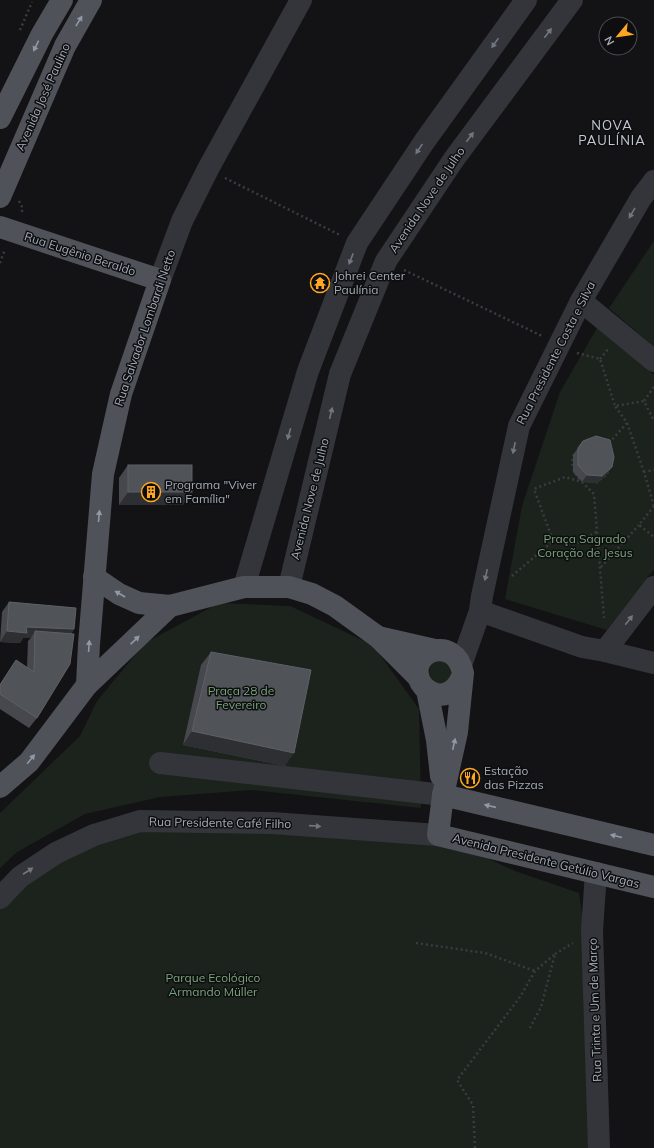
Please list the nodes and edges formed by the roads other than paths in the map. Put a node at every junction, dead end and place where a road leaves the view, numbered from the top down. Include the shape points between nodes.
1 (62, 0) edge
2 (91, 0) edge
3 (301, 0) edge
4 (526, 0) edge
5 (572, 0) edge
6 (0, 118) edge
7 (654, 181) edge
8 (0, 197) edge
9 (0, 227) edge
10 (160, 280) junction
11 (581, 301) junction
12 (654, 361) edge
13 (94, 577) junction
14 (244, 587) junction
15 (289, 587) junction
16 (654, 587) edge
17 (170, 606) junction
18 (480, 611) junction
19 (378, 637) junction
20 (439, 650) junction
21 (605, 651) junction
22 (654, 663) edge
23 (462, 669) junction
24 (423, 684) junction
25 (87, 685) junction
26 (160, 763) dead end
27 (0, 787) edge
28 (443, 795) junction
29 (438, 835) junction
30 (654, 845) edge
31 (596, 873) junction
32 (654, 887) edge
33 (0, 898) edge
34 (600, 1148) edge

1 -> 6 main road
8 -> 2 main road, Avenida José Paulino via 64,46
3 - 10 street, Rua Salvador Lombardi Netto via 208,169 182,221
4 -> 14 street via 424,142 357,243 308,370
15 -> 5 street, Avenida Nove de Julho via 340,374 386,261 454,159
7 -> 11 street, Rua Presidente Costa e Silva via 641,198
9 - 10 main road, Rua Eugênio Beraldo
13 -> 10 main road, Rua Salvador Lombardi Netto via 103,474 121,394
11 - 12 street
11 -> 18 street, Rua Presidente Costa e Silva via 519,426
17 -> 13 main road via 139,603 119,594
25 -> 13 main road, Rua Salvador Lombardi Netto
14 - 15 main road
14 - 17 main road
15 - 19 main road via 312,594 335,606
21 -> 16 street
25 -> 17 main road
18 - 20 street
18 - 21 street via 582,647
18 - 23 street, Rua Presidente Costa e Silva
19 - 20 main road
19 - 24 main road
20 - 23 main road via 451,652
20 - 24 main road via 430,652 421,660 418,672
21 - 22 street
23 - 24 main road via 461,681 450,692 434,694
28 -> 23 main road via 457,732
24 - 28 main road via 437,740
27 -> 25 main road via 29,762
26 - 28 street
28 - 29 main road
30 -> 28 main road
29 - 31 main road, Avenida Presidente Getúlio Vargas
33 -> 29 street, Rua Presidente Café Filho via 20,876 56,853 94,835 140,821 272,823
31 - 32 main road, Avenida Presidente Getúlio Vargas
31 - 34 street, Rua Trinta e Um de Março via 592,930

